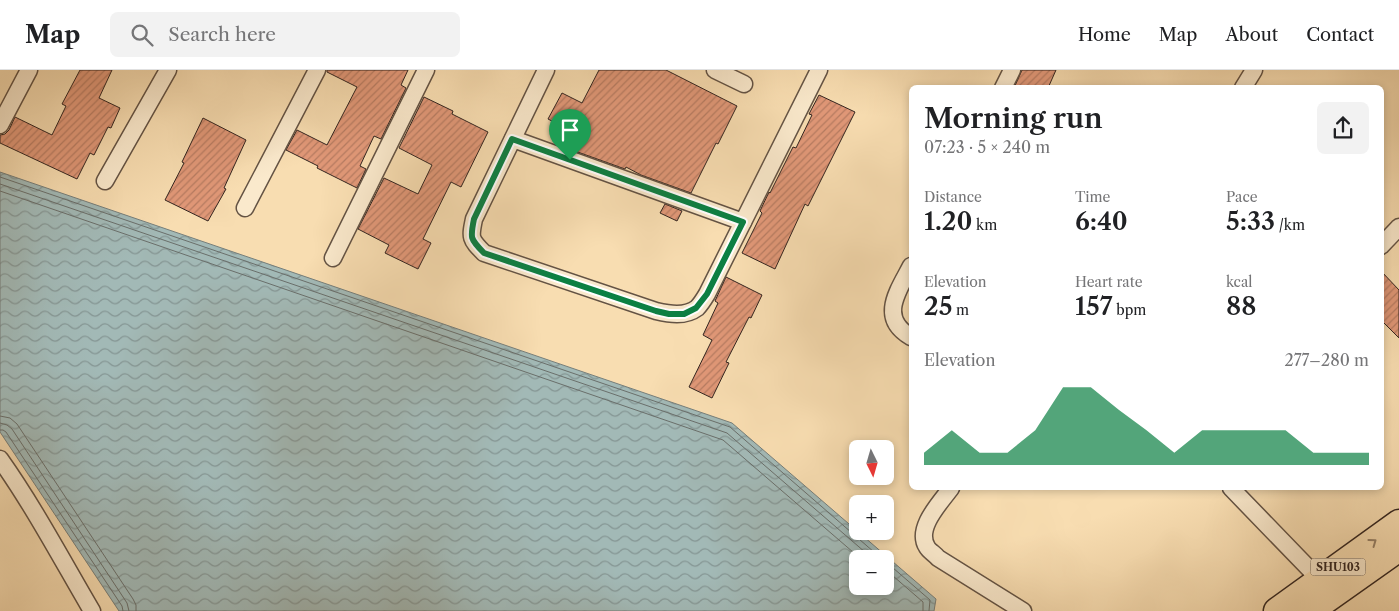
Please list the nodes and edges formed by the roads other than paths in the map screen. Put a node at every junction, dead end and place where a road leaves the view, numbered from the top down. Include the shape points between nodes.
1 (29, 70) edge
2 (168, 70) edge
3 (317, 70) edge
4 (426, 70) edge
5 (546, 70) edge
6 (715, 70) edge
7 (819, 70) edge
8 (1012, 70) edge
9 (1254, 70) edge
10 (744, 84) dead end
11 (1004, 85) edge
12 (1245, 85) edge
13 (0, 125) edge
14 (512, 139) junction
15 (105, 181) dead end
16 (245, 208) dead end
17 (743, 222) junction
18 (1399, 227) edge
19 (1384, 243) edge
20 (334, 258) dead end
21 (909, 270) edge
22 (909, 337) edge
23 (0, 459) edge
24 (950, 490) edge
25 (1233, 490) edge
26 (1399, 523) edge
27 (1399, 548) edge
28 (1320, 580) junction
29 (92, 611) edge
30 (1022, 611) edge
31 (1277, 611) edge
32 (1310, 611) edge

1 - 13 street
2 - 15 street
3 - 16 street
4 - 20 street
5 - 14 street
6 - 10 street
7 - 17 street
8 - 11 street
9 - 12 street
14 - 17 street
14 - 17 street via 471,231 473,242 484,253 656,311 684,314 696,308 707,294
18 - 19 street
21 - 22 street via 894,297 893,310 894,322
23 - 29 street
24 - 30 street via 926,522 926,546 938,558
25 - 28 street
28 -> 26 main road, SHU103
27 - 32 main road, SHU103
28 - 31 main road, SHU103

